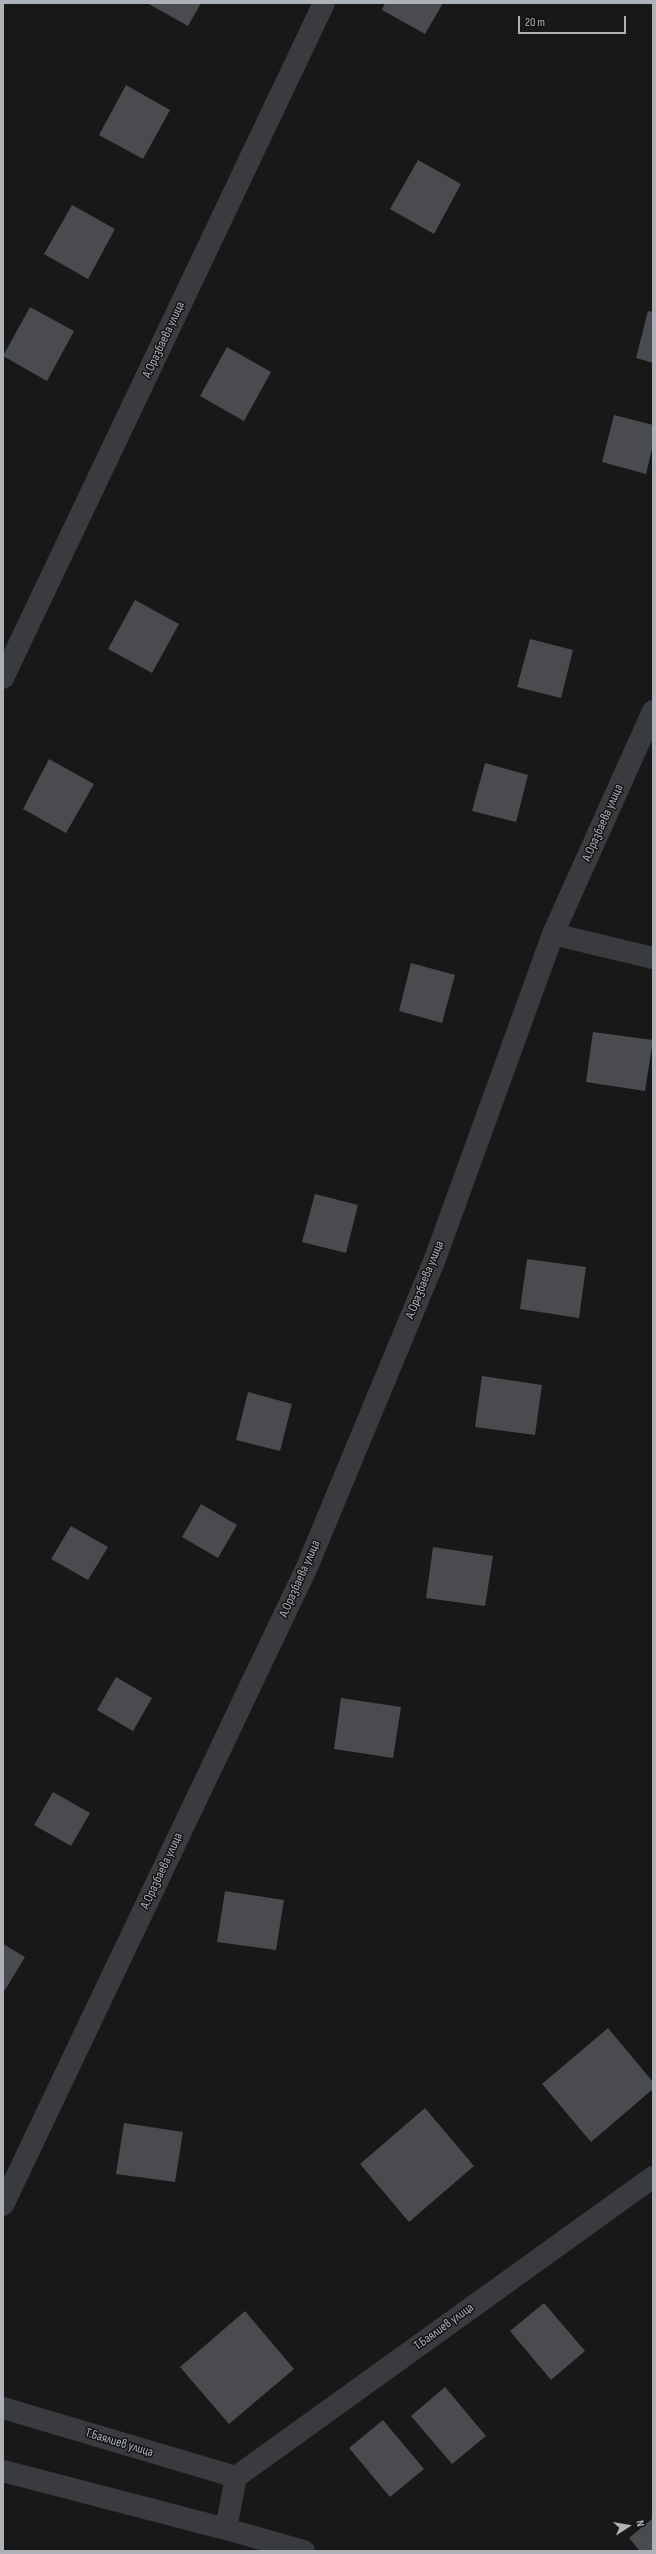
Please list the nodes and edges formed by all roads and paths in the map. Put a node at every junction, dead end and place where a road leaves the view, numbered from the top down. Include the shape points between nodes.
1 (324, 3) edge
2 (3, 678) edge
3 (653, 712) edge
4 (554, 934) junction
5 (653, 958) edge
6 (653, 2177) edge
7 (3, 2205) edge
8 (3, 2408) edge
9 (3, 2471) edge
10 (236, 2477) junction
11 (226, 2529) junction
12 (304, 2551) edge

1 - 2 street, А.Оразбаева улица
3 - 4 street, А.Оразбаева улица
4 - 5 street
4 - 7 street, А.Оразбаева улица via 435,1258 307,1567
6 - 10 street, Т.Баялиев улица
8 - 10 street, Т.Баялиев улица
9 - 11 street
10 - 11 street
11 - 12 street

